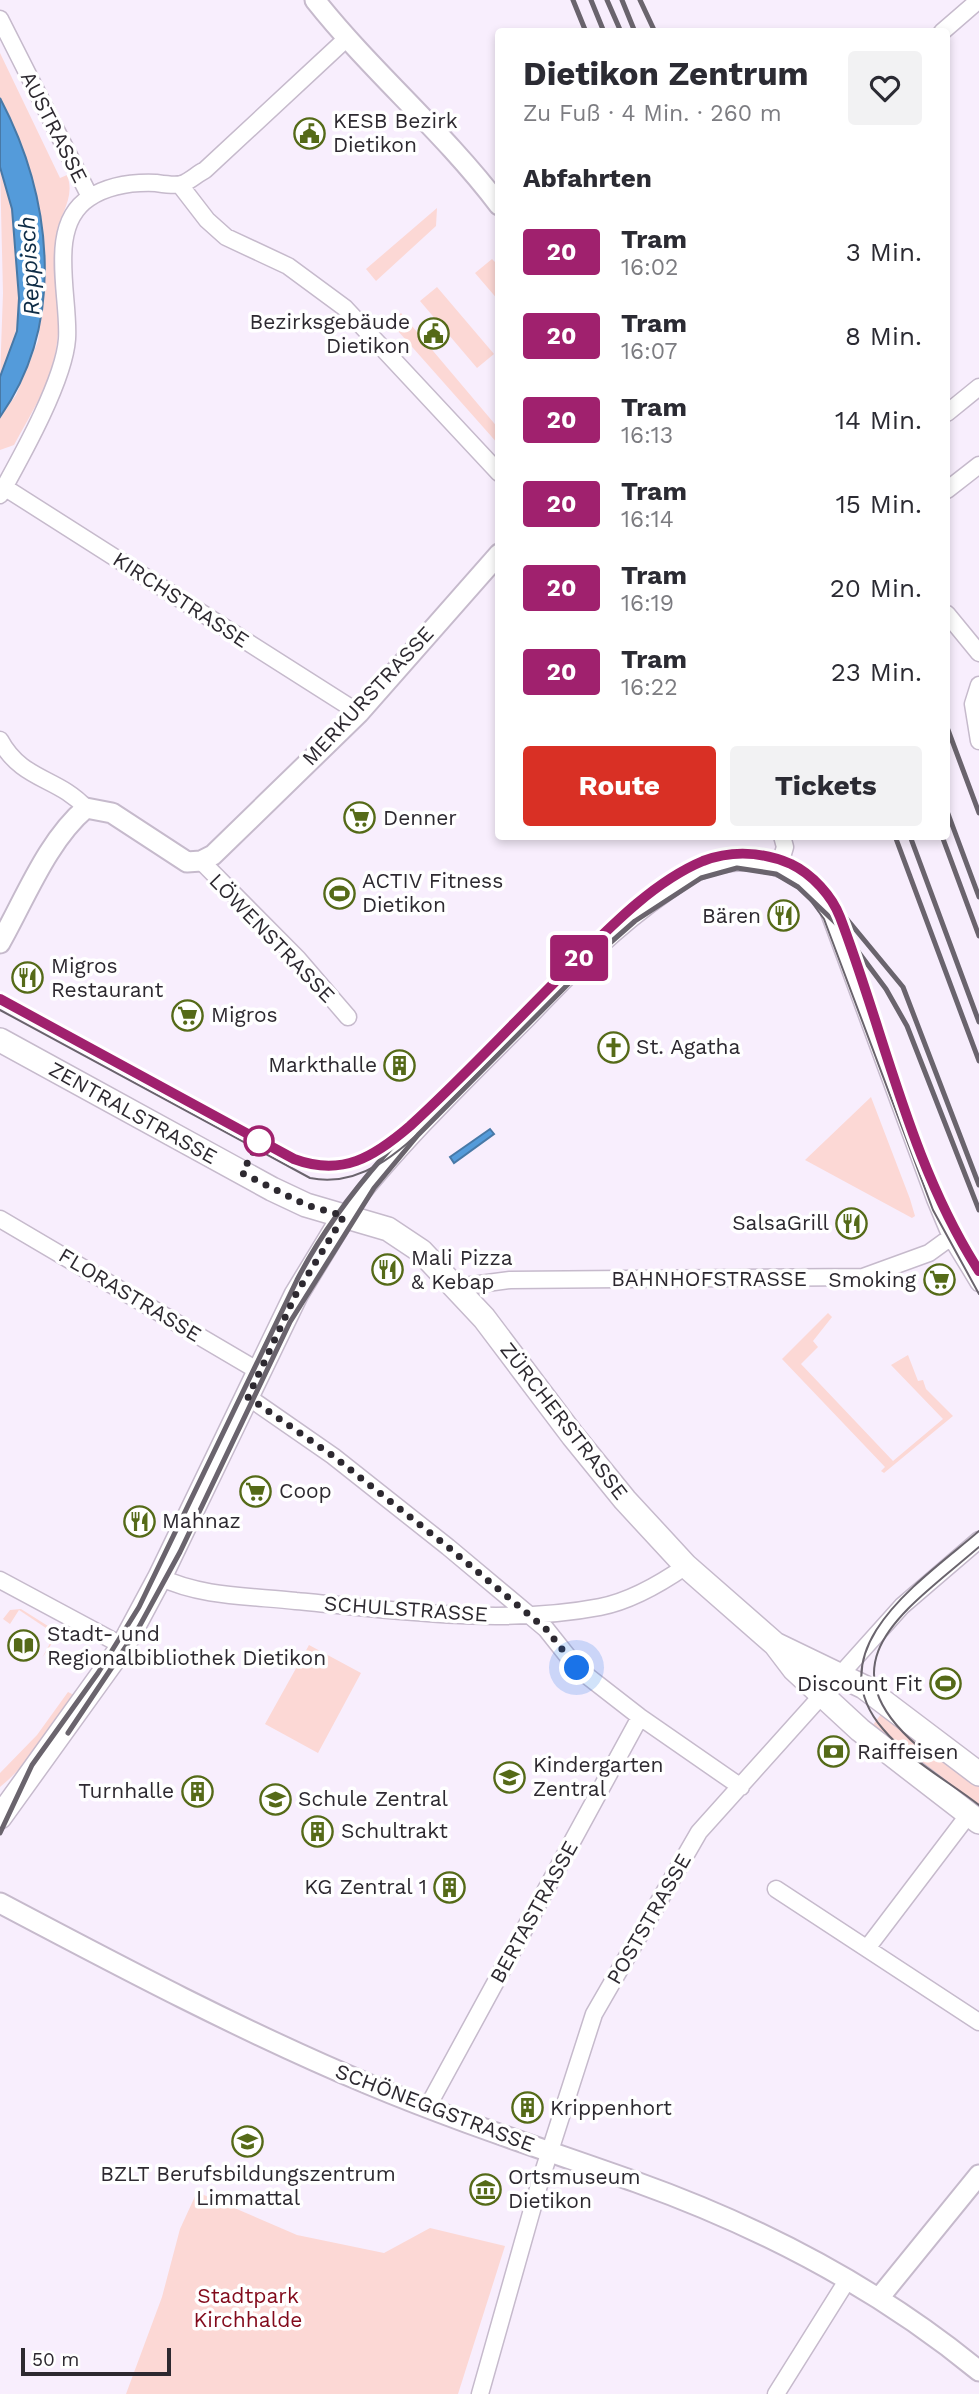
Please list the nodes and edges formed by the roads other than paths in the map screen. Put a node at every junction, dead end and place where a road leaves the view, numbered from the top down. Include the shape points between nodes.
1 (315, 0) edge
2 (979, 0) edge
3 (0, 19) edge
4 (947, 28) edge
5 (346, 39) junction
6 (180, 185) junction
7 (90, 197) junction
8 (495, 200) edge
9 (979, 387) edge
10 (950, 411) edge
11 (979, 465) edge
12 (495, 469) edge
13 (950, 488) edge
14 (2, 491) edge
15 (495, 559) edge
16 (950, 618) edge
17 (979, 653) edge
18 (979, 685) edge
19 (359, 713) junction
20 (979, 741) edge
21 (2, 747) edge
22 (86, 808) junction
23 (783, 840) edge
24 (201, 861) junction
25 (779, 867) junction
26 (0, 943) edge
27 (348, 1017) dead end
28 (0, 1040) edge
29 (344, 1216) junction
30 (0, 1219) edge
31 (951, 1237) junction
32 (979, 1283) edge
33 (457, 1287) junction
34 (260, 1371) junction
35 (248, 1397) junction
36 (979, 1540) edge
37 (686, 1566) junction
38 (160, 1577) junction
39 (0, 1580) edge
40 (529, 1616) junction
41 (775, 1644) junction
42 (123, 1646) junction
43 (838, 1676) junction
44 (822, 1693) junction
45 (639, 1717) junction
46 (979, 1774) edge
47 (741, 1787) junction
48 (0, 1818) edge
49 (974, 1818) edge
50 (776, 1889) dead end
51 (0, 1903) edge
52 (868, 1947) junction
53 (979, 2022) edge
54 (428, 2108) junction
55 (549, 2152) junction
56 (979, 2175) edge
57 (848, 2279) junction
58 (879, 2298) junction
59 (979, 2371) edge
60 (480, 2394) edge
61 (775, 2394) edge

1 - 5 street
2 - 4 street
3 - 7 street, AUSTRASSE
5 - 6 street via 205,170
5 - 8 street via 442,135
6 - 7 street via 138,183
6 - 12 street via 226,237 288,266 345,308
7 - 14 street via 78,207 66,234 65,358 53,393
9 - 10 street
11 - 13 street
14 - 19 street, KIRCHSTRASSE
15 - 19 street, MERKURSTRASSE
16 - 17 street
18 - 20 street via 973,704
19 - 24 street, MERKURSTRASSE via 213,855
21 - 22 street via 19,767 73,794
22 - 24 street, LÖWENSTRASSE via 112,813 181,859
22 - 26 street via 73,819 46,860
23 - 25 street
24 - 27 street, LÖWENSTRASSE
25 - 29 street via 757,861 730,862 694,873 609,936 407,1139
25 - 31 street via 808,886 832,919
28 - 29 main road, ZENTRALSTRASSE via 272,1189
29 - 33 main road, ZÜRCHERSTRASSE via 400,1236
29 - 34 main road via 296,1294
30 - 34 street, FLORASTRASSE
31 - 32 street
31 - 33 street, BAHNHOFSTRASSE via 929,1253 863,1277 510,1280
33 - 37 main road, ZÜRCHERSTRASSE via 616,1489
34 - 35 main road
35 - 38 main road
35 - 40 street via 333,1456
36 - 43 street, POSTSTRASSE via 902,1606
37 - 40 street, SCHULSTRASSE via 645,1592 603,1606
37 - 41 main road, ZÜRCHERSTRASSE
38 - 40 street, SCHULSTRASSE via 182,1587 370,1608
38 - 42 main road
39 - 42 street
40 - 45 street via 546,1629 577,1668
41 - 43 main road, ZÜRCHERSTRASSE via 805,1655
41 - 44 main road, ZÜRCHERSTRASSE via 794,1670
42 - 48 main road
43 - 44 street, POSTSTRASSE
43 - 46 main road, ZÜRCHERSTRASSE via 884,1700
44 - 47 street, POSTSTRASSE
44 - 49 main road, ZÜRCHERSTRASSE via 860,1730
45 - 47 street
45 - 54 street, BERTASTRASSE
47 - 55 street, POSTSTRASSE via 699,1832 594,2014
49 - 52 street
50 - 52 street
51 - 54 street, SCHÖNEGGSTRASSE via 230,2022
52 - 53 street
54 - 55 street, SCHÖNEGGSTRASSE
55 - 57 street, SCHÖNEGGSTRASSE via 691,2204
55 - 60 street, POSTSTRASSE
56 - 58 street
57 - 58 street, SCHÖNEGGSTRASSE
57 - 61 street
58 - 59 street, SCHÖNEGGSTRASSE

